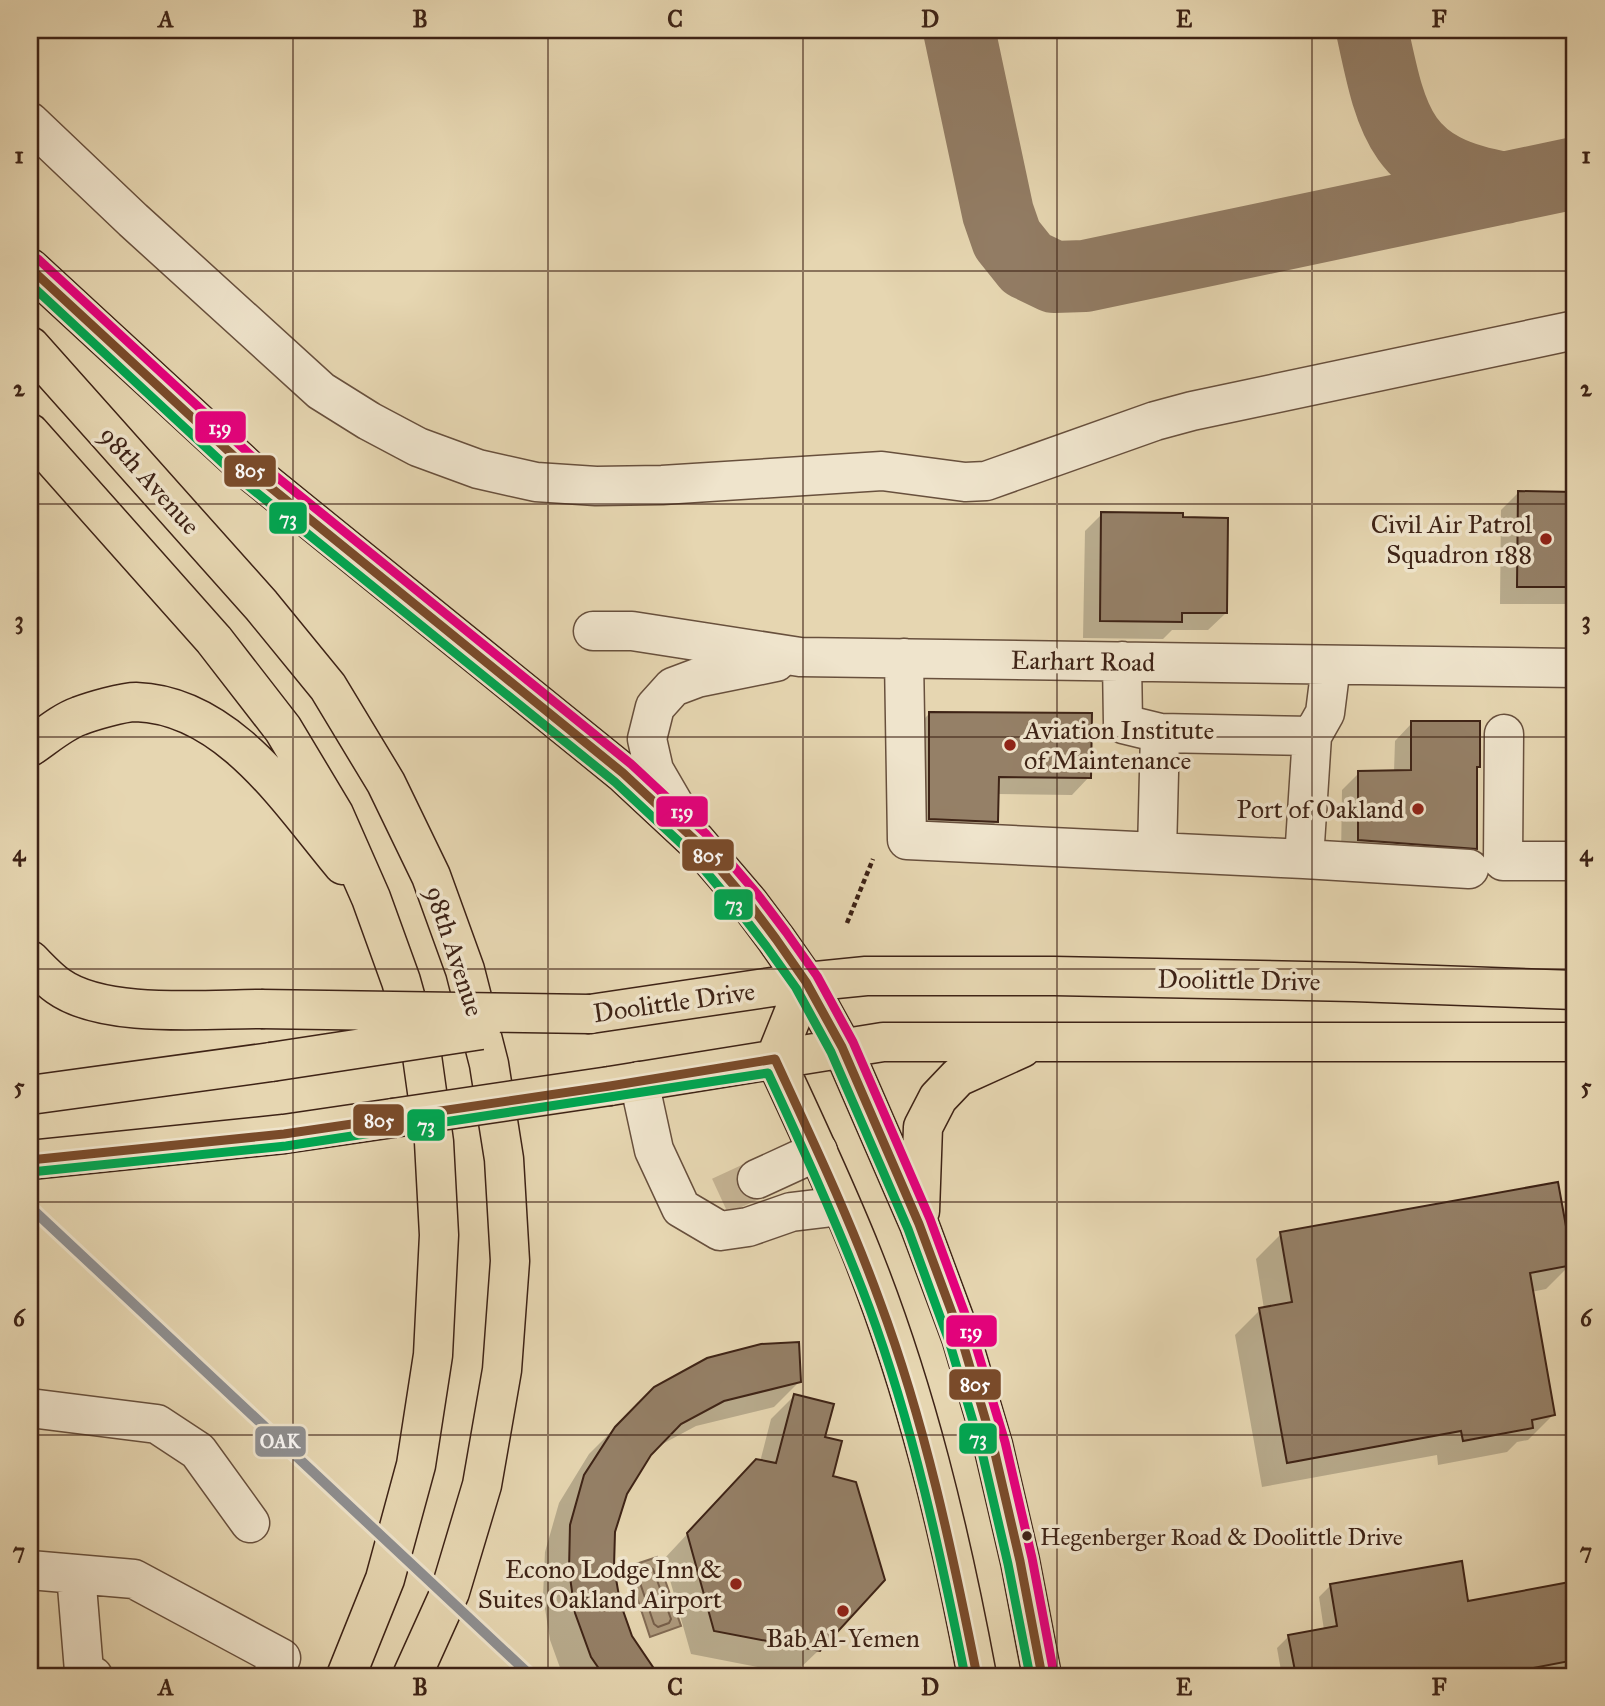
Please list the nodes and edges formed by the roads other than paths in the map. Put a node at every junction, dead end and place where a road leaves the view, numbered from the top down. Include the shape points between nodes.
1 (30, 122) edge
2 (30, 268) edge
3 (1575, 330) edge
4 (30, 346) edge
5 (30, 433) edge
6 (593, 631) dead end
7 (800, 657) junction
8 (904, 658) junction
9 (1122, 662) junction
10 (1331, 665) junction
11 (1575, 668) edge
12 (1160, 733) junction
13 (1504, 734) dead end
14 (1312, 736) junction
15 (30, 747) edge
16 (696, 841) junction
17 (1157, 852) junction
18 (1304, 859) junction
19 (1575, 861) edge
20 (1469, 869) dead end
21 (371, 898) junction
22 (30, 960) edge
23 (806, 982) junction
24 (1575, 990) edge
25 (590, 1014) junction
26 (1035, 1042) junction
27 (1575, 1042) edge
28 (842, 1047) junction
29 (775, 1059) junction
30 (624, 1083) junction
31 (30, 1095) edge
32 (821, 1158) junction
33 (30, 1160) edge
34 (760, 1186) tunnel mouth
35 (724, 1203) tunnel mouth
36 (841, 1206) junction
37 (681, 1208) junction
38 (919, 1224) junction
39 (30, 1408) edge
40 (250, 1523) dead end
41 (30, 1570) edge
42 (76, 1574) junction
43 (93, 1676) edge
44 (272, 1676) edge
45 (346, 1676) edge
46 (412, 1676) edge
47 (977, 1676) edge
48 (1042, 1676) edge

1 - 3 street via 321,391 418,446 478,469 536,482 662,485 882,471 986,481 1192,411
2 - 16 main road via 248,470 623,773
4 - 46 main road, 98th Avenue via 261,605 328,687 386,783 431,876 465,971 489,1064 504,1159 510,1261 502,1370 482,1485 450,1592
5 - 21 main road via 214,640 283,729 334,814
6 - 7 street, Earhart Road via 632,631
7 - 8 street, Earhart Road
7 - 16 street via 697,678 673,687 655,706 647,739 654,770
8 - 9 street, Earhart Road
8 - 17 street via 907,840
9 - 10 street, Earhart Road
9 - 12 street via 1123,724
10 - 11 street, Earhart Road
10 - 14 street via 1325,713
12 - 14 street
12 - 17 street
13 - 19 street via 1503,861
14 - 18 street
15 - 21 main road via 77,716 135,702 184,711 228,737 264,771
16 - 23 main road via 749,903
17 - 18 street
18 - 20 street
21 - 45 main road via 422,1056 434,1142 439,1235 433,1355 416,1465 385,1579
22 - 25 main road, bridge via 59,987 105,1006
23 - 24 main road, Doolittle Drive via 866,976 1054,976
23 - 25 main road, Doolittle Drive
23 - 28 main road
23 - 29 main road
25 - 31 main road, Doolittle Drive, bridge
26 - 27 main road
26 - 28 main road via 883,1042
26 - 38 main road via 958,1077 938,1098 923,1127
28 - 29 main road
28 - 38 main road
29 - 30 main road
29 - 32 main road
30 - 33 main road, bridge via 285,1134
30 - 37 street
32 - 34 street
32 - 36 main road
35 - 37 street
36 - 37 street via 791,1212 720,1231
36 - 47 main road via 898,1355 932,1465
38 - 48 main road via 961,1337 993,1445
39 - 40 street via 157,1424 198,1451
41 - 42 street
42 - 43 street via 84,1671
42 - 44 street via 134,1579 281,1658

